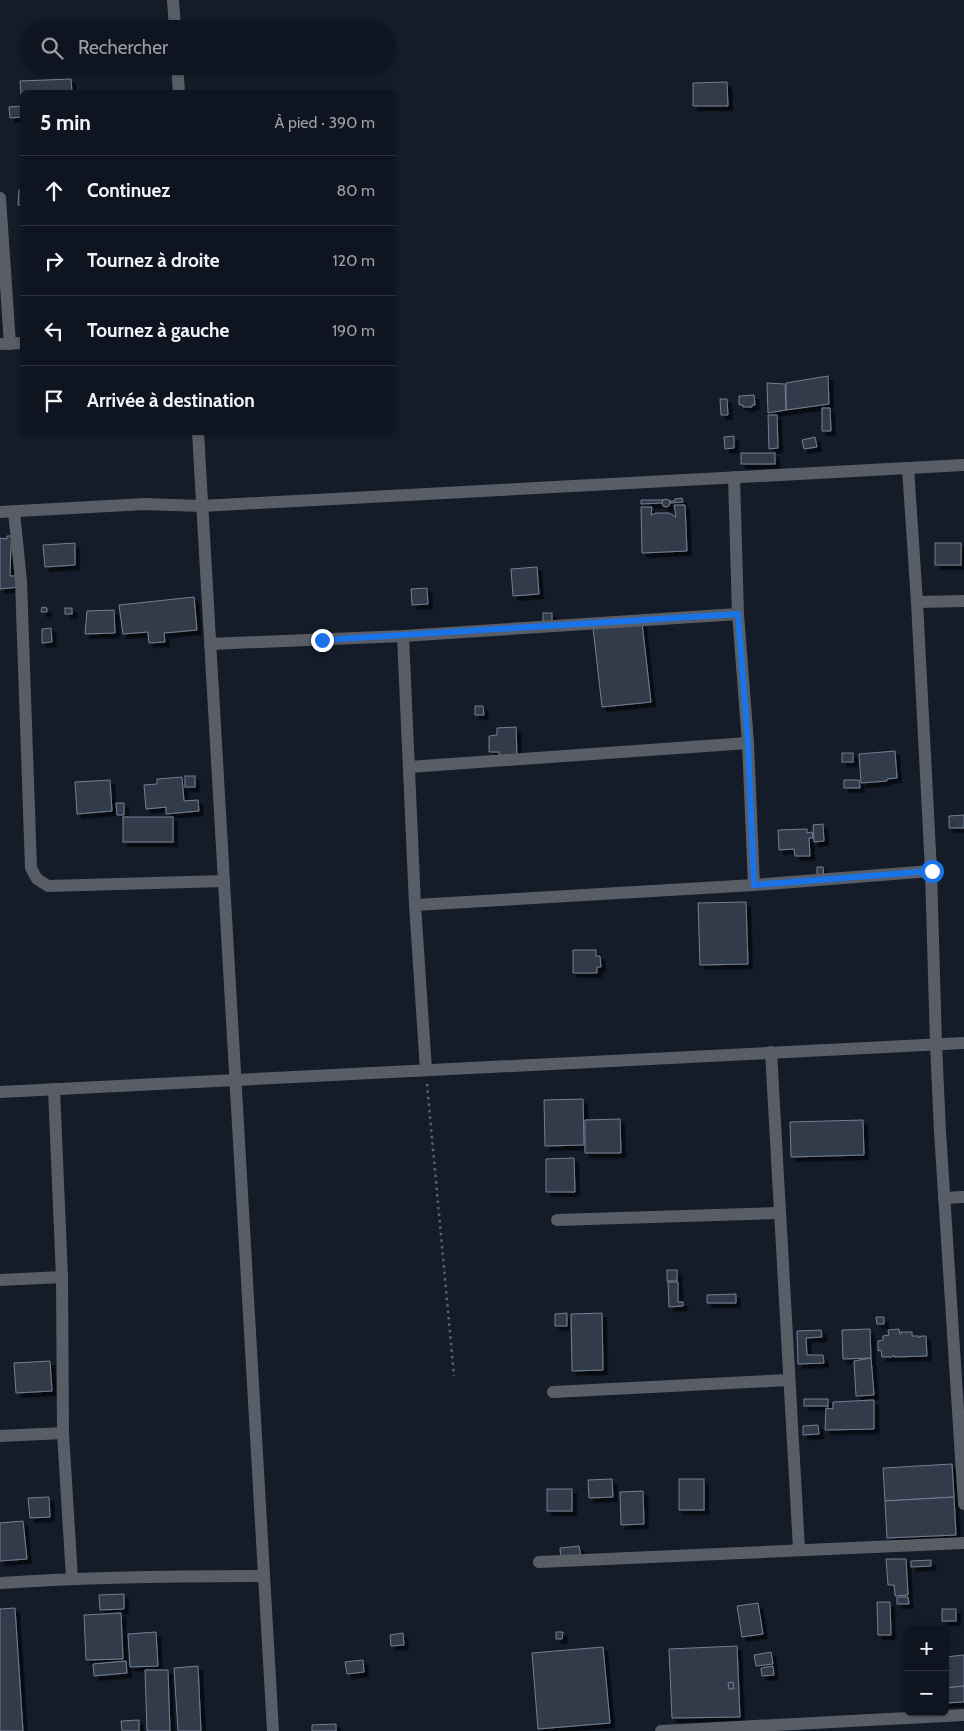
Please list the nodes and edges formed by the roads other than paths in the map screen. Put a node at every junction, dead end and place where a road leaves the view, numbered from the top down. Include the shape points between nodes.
1 (173, 0) edge
2 (174, 20) edge
3 (178, 75) edge
4 (179, 90) edge
5 (0, 198) edge
6 (11, 344) edge
7 (198, 435) edge
8 (964, 465) edge
9 (908, 468) junction
10 (734, 477) junction
11 (202, 506) junction
12 (0, 512) edge
13 (14, 512) junction
14 (964, 601) edge
15 (917, 602) junction
16 (738, 614) junction
17 (403, 636) junction
18 (210, 644) junction
19 (748, 743) junction
20 (409, 767) junction
21 (932, 871) junction
22 (224, 881) junction
23 (754, 885) junction
24 (415, 905) junction
25 (964, 1042) edge
26 (936, 1044) junction
27 (771, 1052) junction
28 (426, 1070) junction
29 (235, 1080) junction
30 (54, 1089) junction
31 (0, 1092) edge
32 (964, 1197) edge
33 (944, 1198) junction
34 (780, 1213) junction
35 (557, 1220) dead end
36 (62, 1277) junction
37 (0, 1280) edge
38 (789, 1380) junction
39 (553, 1392) dead end
40 (63, 1433) junction
41 (0, 1436) edge
42 (964, 1504) edge
43 (964, 1543) edge
44 (798, 1549) junction
45 (539, 1562) dead end
46 (264, 1576) junction
47 (72, 1578) junction
48 (0, 1584) edge
49 (964, 1715) edge
50 (796, 1727) edge
51 (273, 1731) edge
52 (661, 1731) edge

1 - 2 street
3 - 4 street
5 - 6 street
7 - 11 street
8 - 9 street
9 - 10 street
9 - 15 street
10 - 11 street
10 - 16 street
11 - 13 street via 145,504
11 - 18 street
12 - 13 street
13 - 22 street via 21,581 31,868 37,879 48,886
14 - 15 street
15 - 21 street
16 - 17 street
16 - 19 street
17 - 18 street
17 - 20 street
18 - 22 street
19 - 20 street
19 - 23 street
20 - 24 street
21 - 23 street
21 - 26 street
22 - 29 street
23 - 24 street
24 - 28 street
25 - 26 street
26 - 27 street
26 - 33 street
27 - 28 street
27 - 34 street
28 - 29 street
29 - 30 street
29 - 46 street
30 - 31 street
30 - 36 street
32 - 33 street
33 - 42 street
34 - 35 street
34 - 38 street
36 - 37 street
36 - 40 street
38 - 39 street
38 - 44 street
40 - 41 street
40 - 47 street
43 - 44 street
44 - 45 street
46 - 47 street
46 - 51 street
47 - 48 street
49 - 50 street
50 - 52 street

